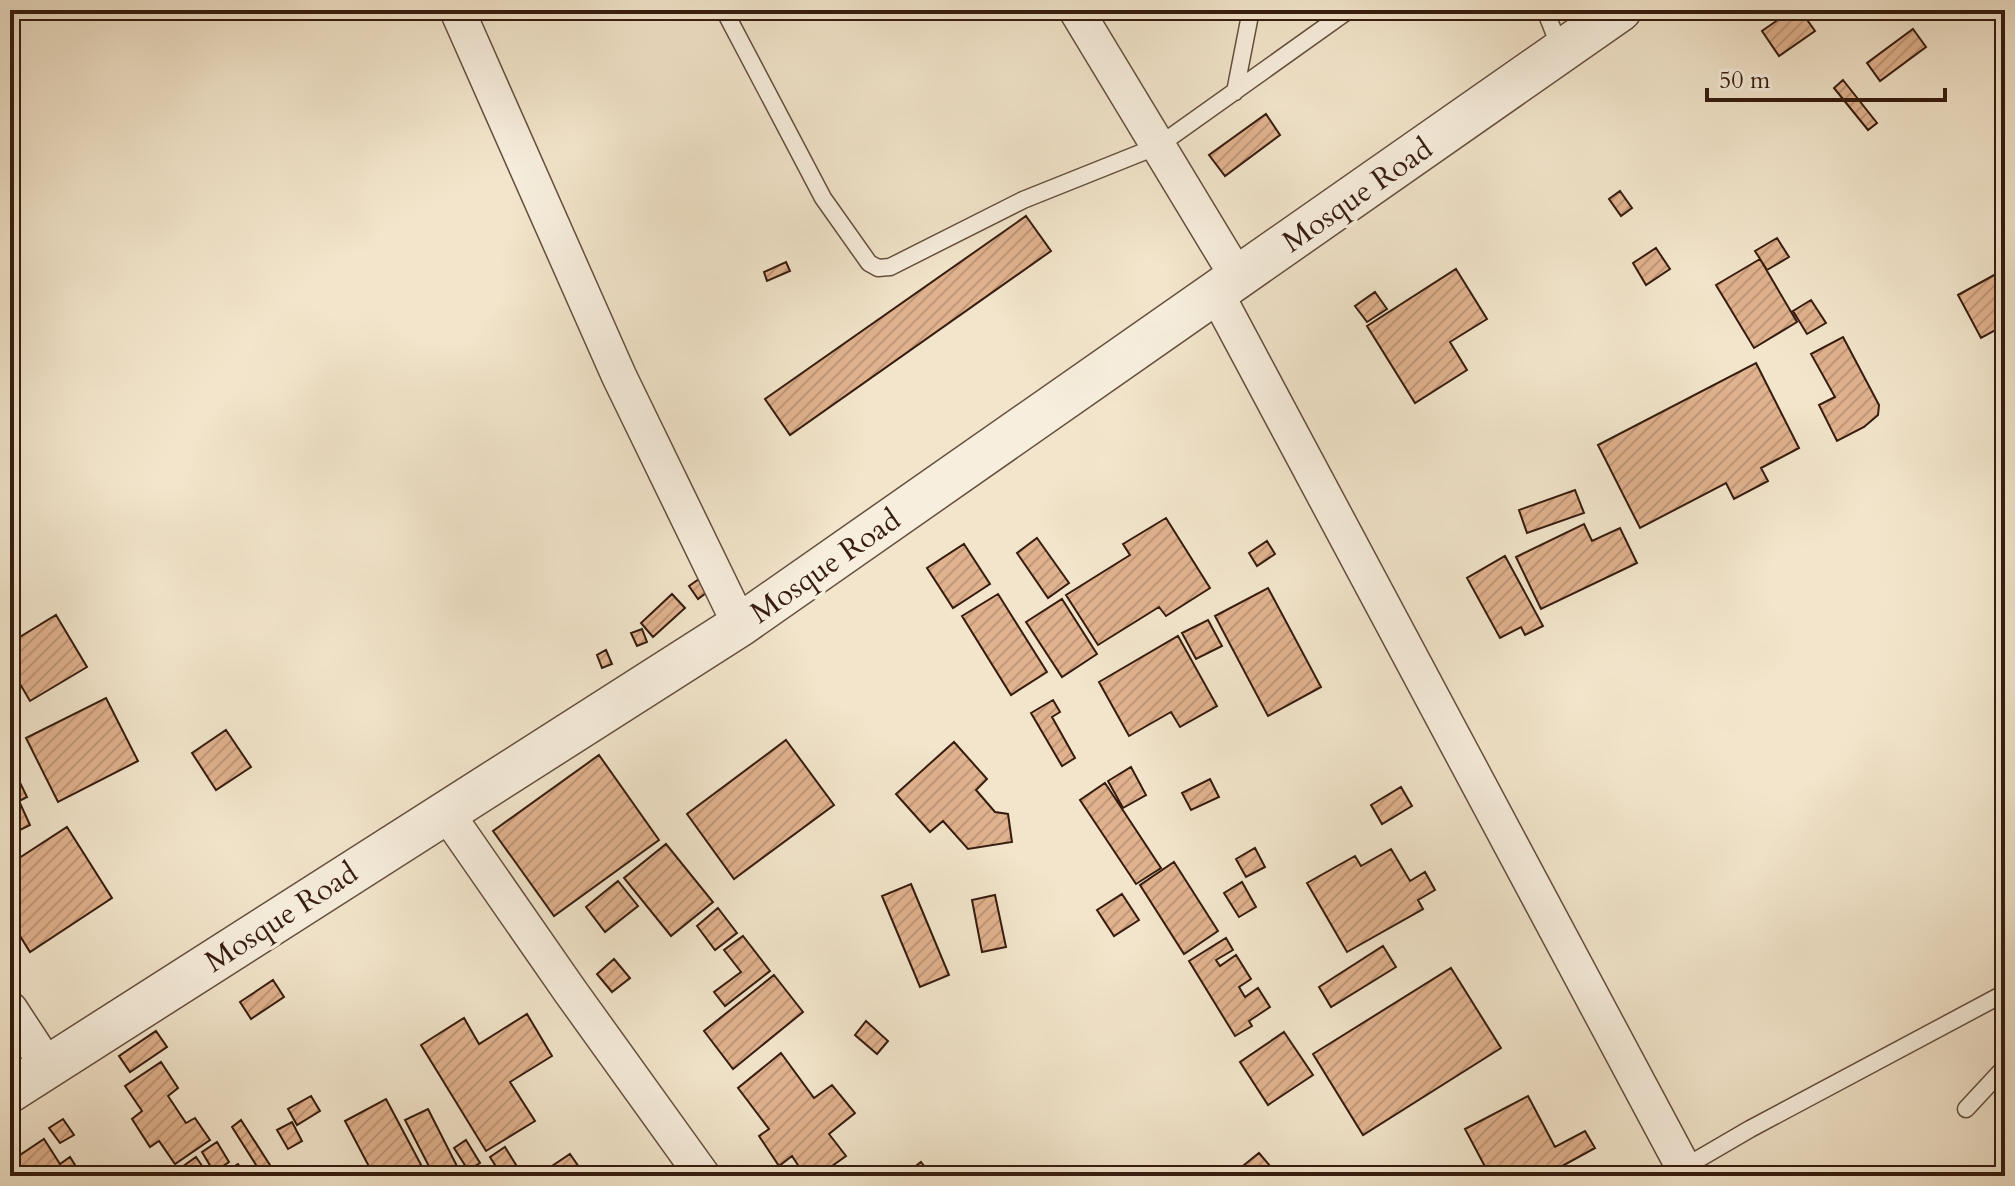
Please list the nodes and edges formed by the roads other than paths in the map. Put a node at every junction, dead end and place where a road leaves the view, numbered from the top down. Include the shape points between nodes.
1 (457, 10) edge
2 (724, 10) edge
3 (1076, 10) edge
4 (1251, 10) edge
5 (1349, 10) edge
6 (1545, 10) edge
7 (1620, 10) edge
8 (1562, 51) junction
9 (1235, 92) junction
10 (1158, 146) junction
11 (1227, 286) junction
12 (740, 625) junction
13 (445, 811) junction
14 (2005, 993) edge
15 (10, 1009) edge
16 (48, 1067) junction
17 (2005, 1067) edge
18 (10, 1091) edge
19 (1966, 1109) dead end
20 (1686, 1172) edge
21 (703, 1176) edge

1 - 12 street via 619,376
2 - 10 lane via 823,198 878,268 890,267 1023,200
3 - 10 street
4 - 9 lane
5 - 9 lane
6 - 8 lane
7 - 8 street, Mosque Road
8 - 11 street, Mosque Road
9 - 10 lane
10 - 11 street
11 - 12 street, Mosque Road
11 - 20 street
12 - 13 street, Mosque Road
13 - 16 street, Mosque Road
13 - 21 street
14 - 20 lane via 1750,1129
15 - 16 street
16 - 18 street, Mosque Road
17 - 19 lane

